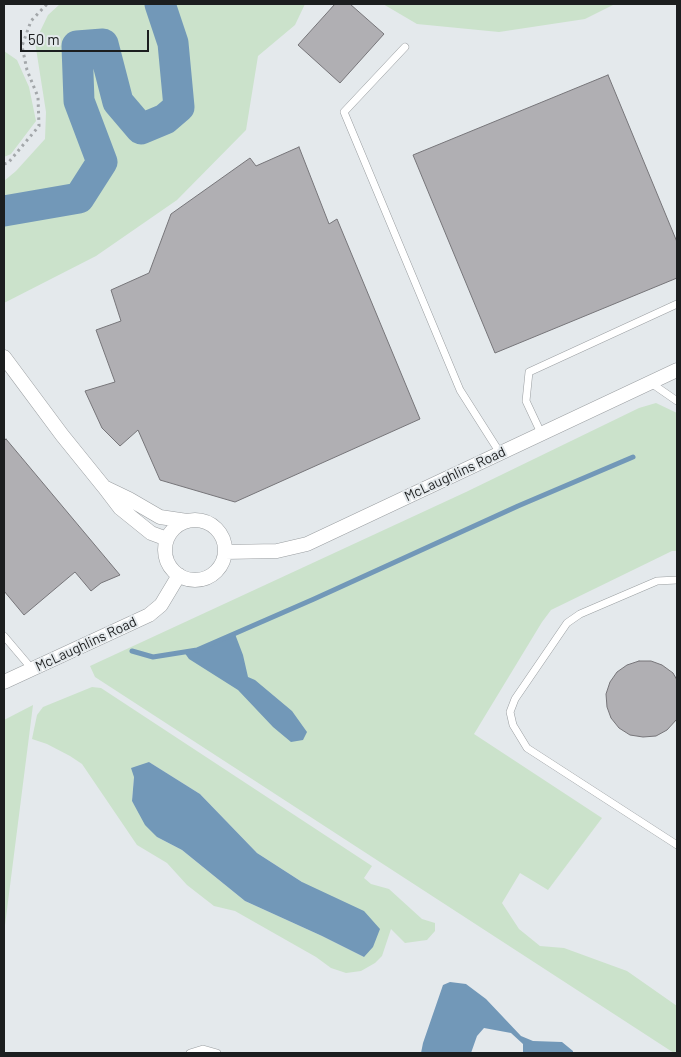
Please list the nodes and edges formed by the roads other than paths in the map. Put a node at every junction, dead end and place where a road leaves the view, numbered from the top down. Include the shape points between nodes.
1 (406, 47) dead end
2 (677, 304) edge
3 (4, 357) edge
4 (677, 370) edge
5 (650, 383) junction
6 (677, 401) edge
7 (541, 433) junction
8 (500, 453) junction
9 (104, 487) junction
10 (187, 521) junction
11 (167, 539) junction
12 (226, 552) junction
13 (179, 575) junction
14 (677, 580) edge
15 (4, 636) edge
16 (32, 669) junction
17 (4, 682) edge
18 (677, 846) edge
19 (190, 1053) edge
20 (217, 1053) edge

1 - 8 lane via 344,112 460,390
2 - 7 lane via 529,372 526,401
3 - 9 street
4 - 5 street, McLaughlins Road
5 - 6 lane
5 - 7 street, McLaughlins Road
7 - 8 street, McLaughlins Road
8 - 12 street, McLaughlins Road via 307,544 277,551
9 - 10 street via 160,517
9 - 11 street via 120,508 150,533
10 - 11 street via 172,531
10 - 12 street via 196,520 214,526 225,542
11 - 13 street via 167,559
12 - 13 street via 220,566 209,577 199,580
13 - 16 street, McLaughlins Road via 168,596 149,615
14 - 18 lane via 657,581 580,614 567,623 515,699 510,712 512,725 527,748
15 - 16 lane
16 - 17 street, McLaughlins Road
19 - 20 lane via 203,1049

